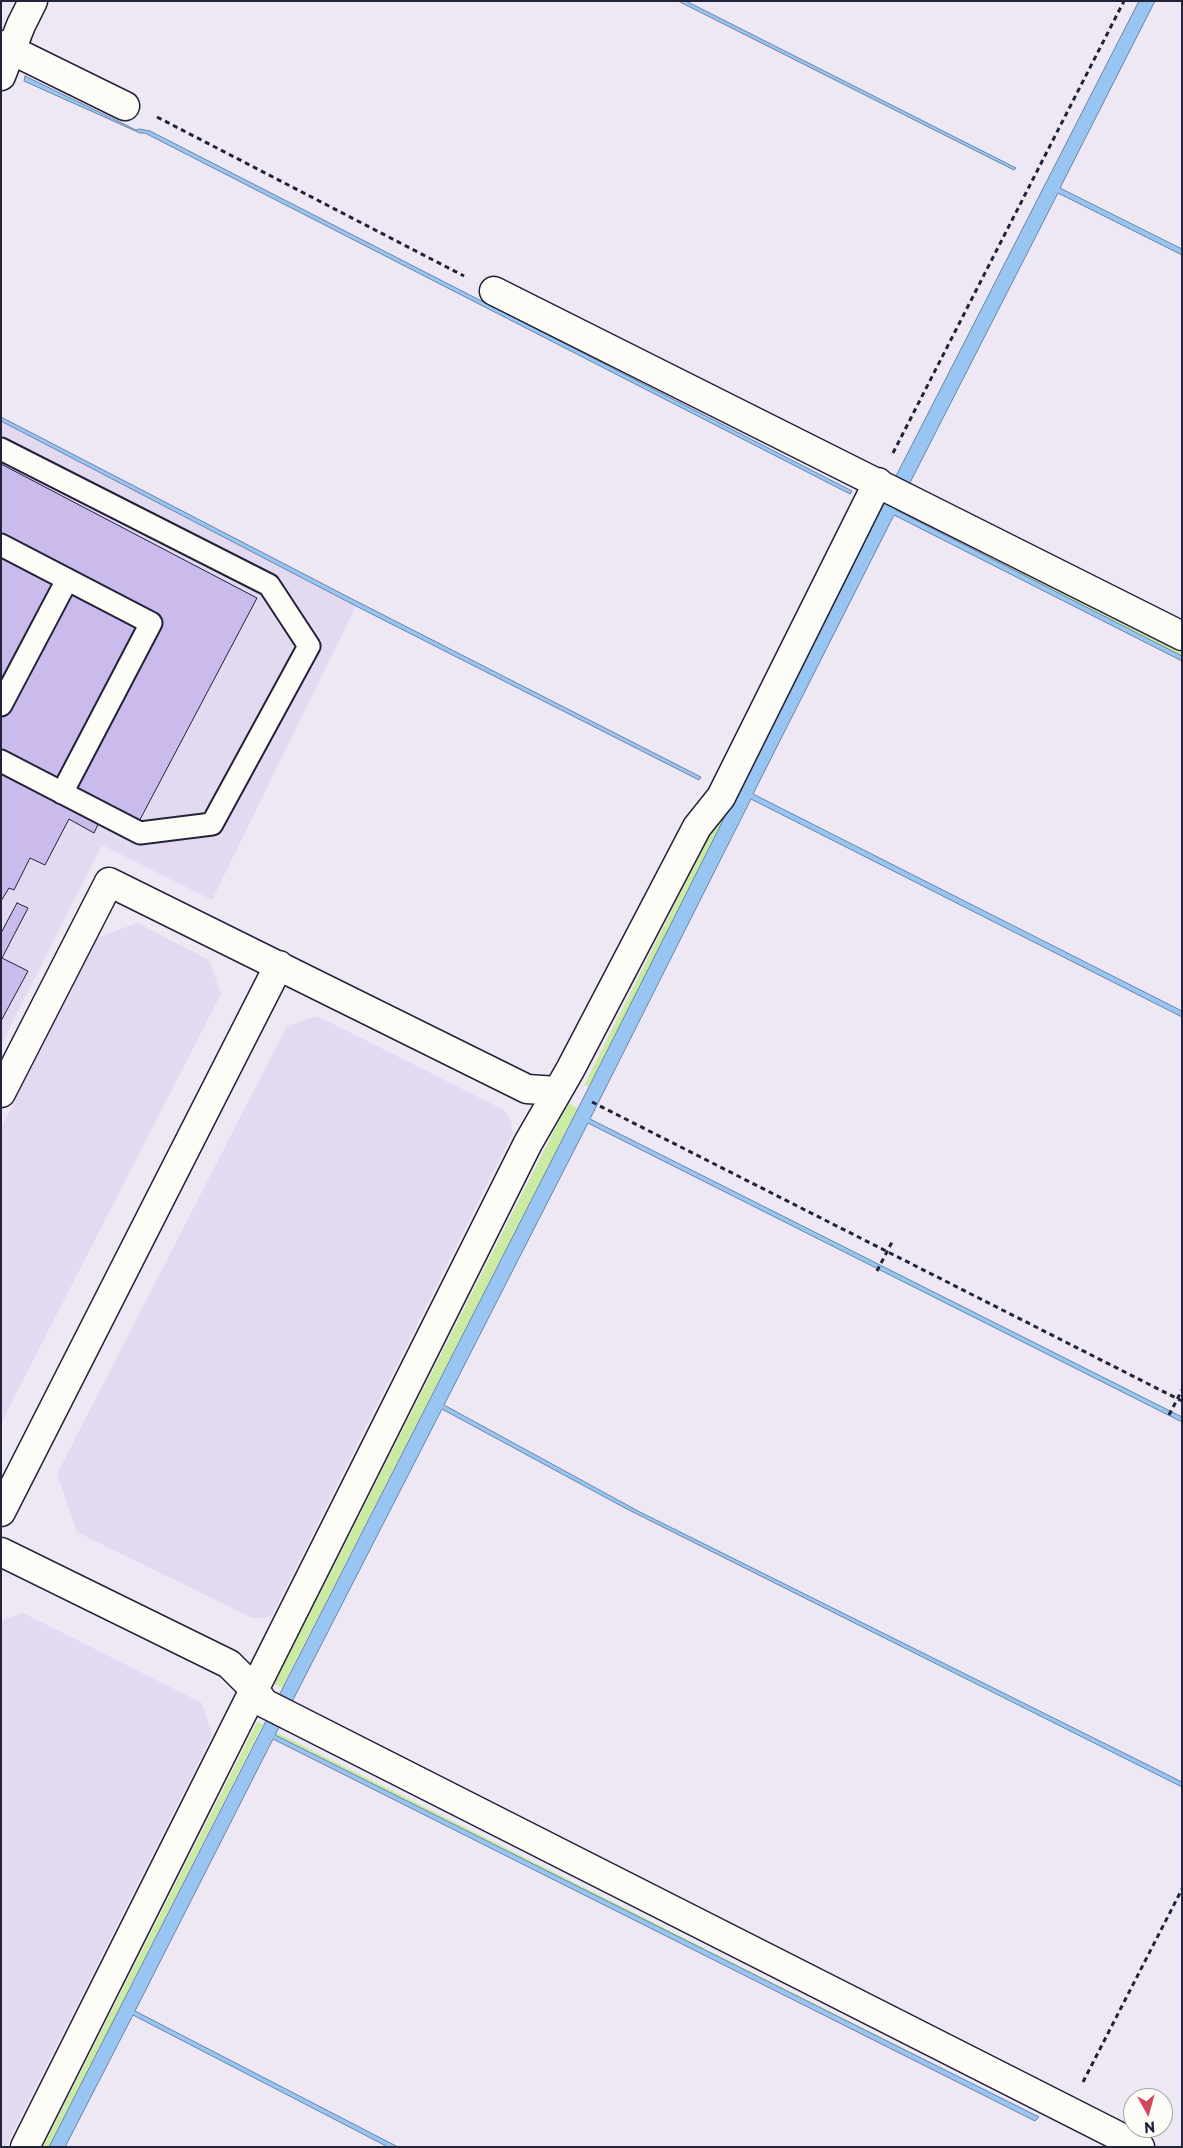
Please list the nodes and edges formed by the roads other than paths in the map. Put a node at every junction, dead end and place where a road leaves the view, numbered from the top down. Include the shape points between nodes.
1 (33, 1) edge
2 (6, 47) edge
3 (1, 76) edge
4 (125, 106) road end
5 (494, 291) road end
6 (1, 449) edge
7 (878, 482) junction
8 (1, 545) edge
9 (67, 580) junction
10 (1182, 636) edge
11 (1, 705) edge
12 (1, 761) edge
13 (62, 793) junction
14 (279, 964) junction
15 (557, 1091) junction
16 (1, 1093) edge
17 (1, 1512) edge
18 (1, 1552) edge
19 (254, 1689) junction
20 (25, 2147) edge
21 (1140, 2147) edge

1 - 2 street
2 - 3 street
2 - 4 street
5 - 7 street
6 - 13 lane via 270,585 309,646 212,824 140,833
7 - 10 street
7 - 15 street via 721,797 697,827
8 - 9 lane
9 - 11 lane
9 - 13 lane via 151,624
12 - 13 lane
14 - 15 street via 527,1089
14 - 16 street via 109,882
14 - 17 street
15 - 19 street
18 - 19 street via 229,1664
19 - 20 street
19 - 21 street via 264,1703

